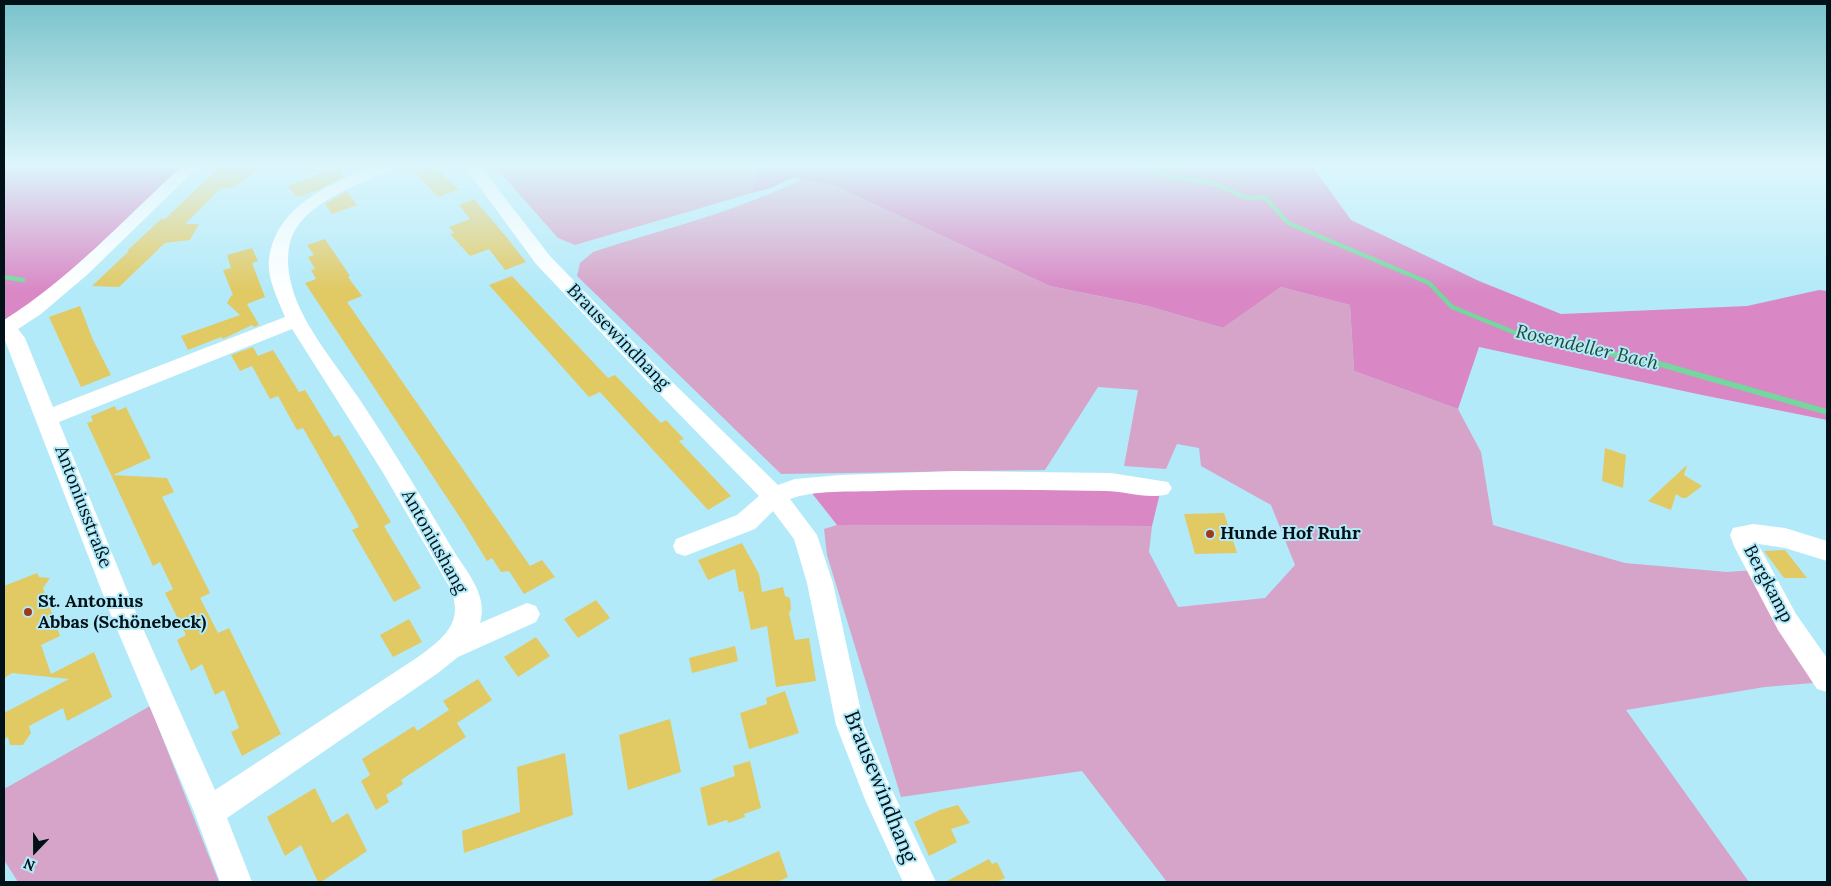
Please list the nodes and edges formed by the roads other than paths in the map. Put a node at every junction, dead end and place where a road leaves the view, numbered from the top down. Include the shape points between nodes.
1 (146, 208) edge
2 (304, 208) edge
3 (504, 208) edge
4 (296, 320) junction
5 (5, 328) edge
6 (48, 418) junction
7 (1160, 488) dead end
8 (774, 496) junction
9 (685, 546) dead end
10 (1827, 551) edge
11 (527, 614) dead end
12 (450, 648) junction
13 (1827, 680) edge
14 (208, 812) junction
15 (236, 882) edge
16 (920, 882) edge

1 - 5 street via 34,310
2 - 4 street, Antoniushang via 285,231 280,248 285,299
3 - 8 street, Brausewindhang via 543,260
4 - 6 street
4 - 12 street, Antoniushang via 432,533 465,593 469,609 465,624
5 - 6 street, Antoniusstraße via 15,338
6 - 14 street, Antoniusstraße via 124,615
7 - 8 street via 1111,482 955,480 795,488
8 - 9 street via 746,522
8 - 16 street, Brausewindhang via 805,535 820,582 850,725 877,792
10 - 13 street, Bergkamp via 1772,535 1742,535 1783,616
11 - 12 street
12 - 14 street, Antoniushang
14 - 15 street, Antoniusstraße

